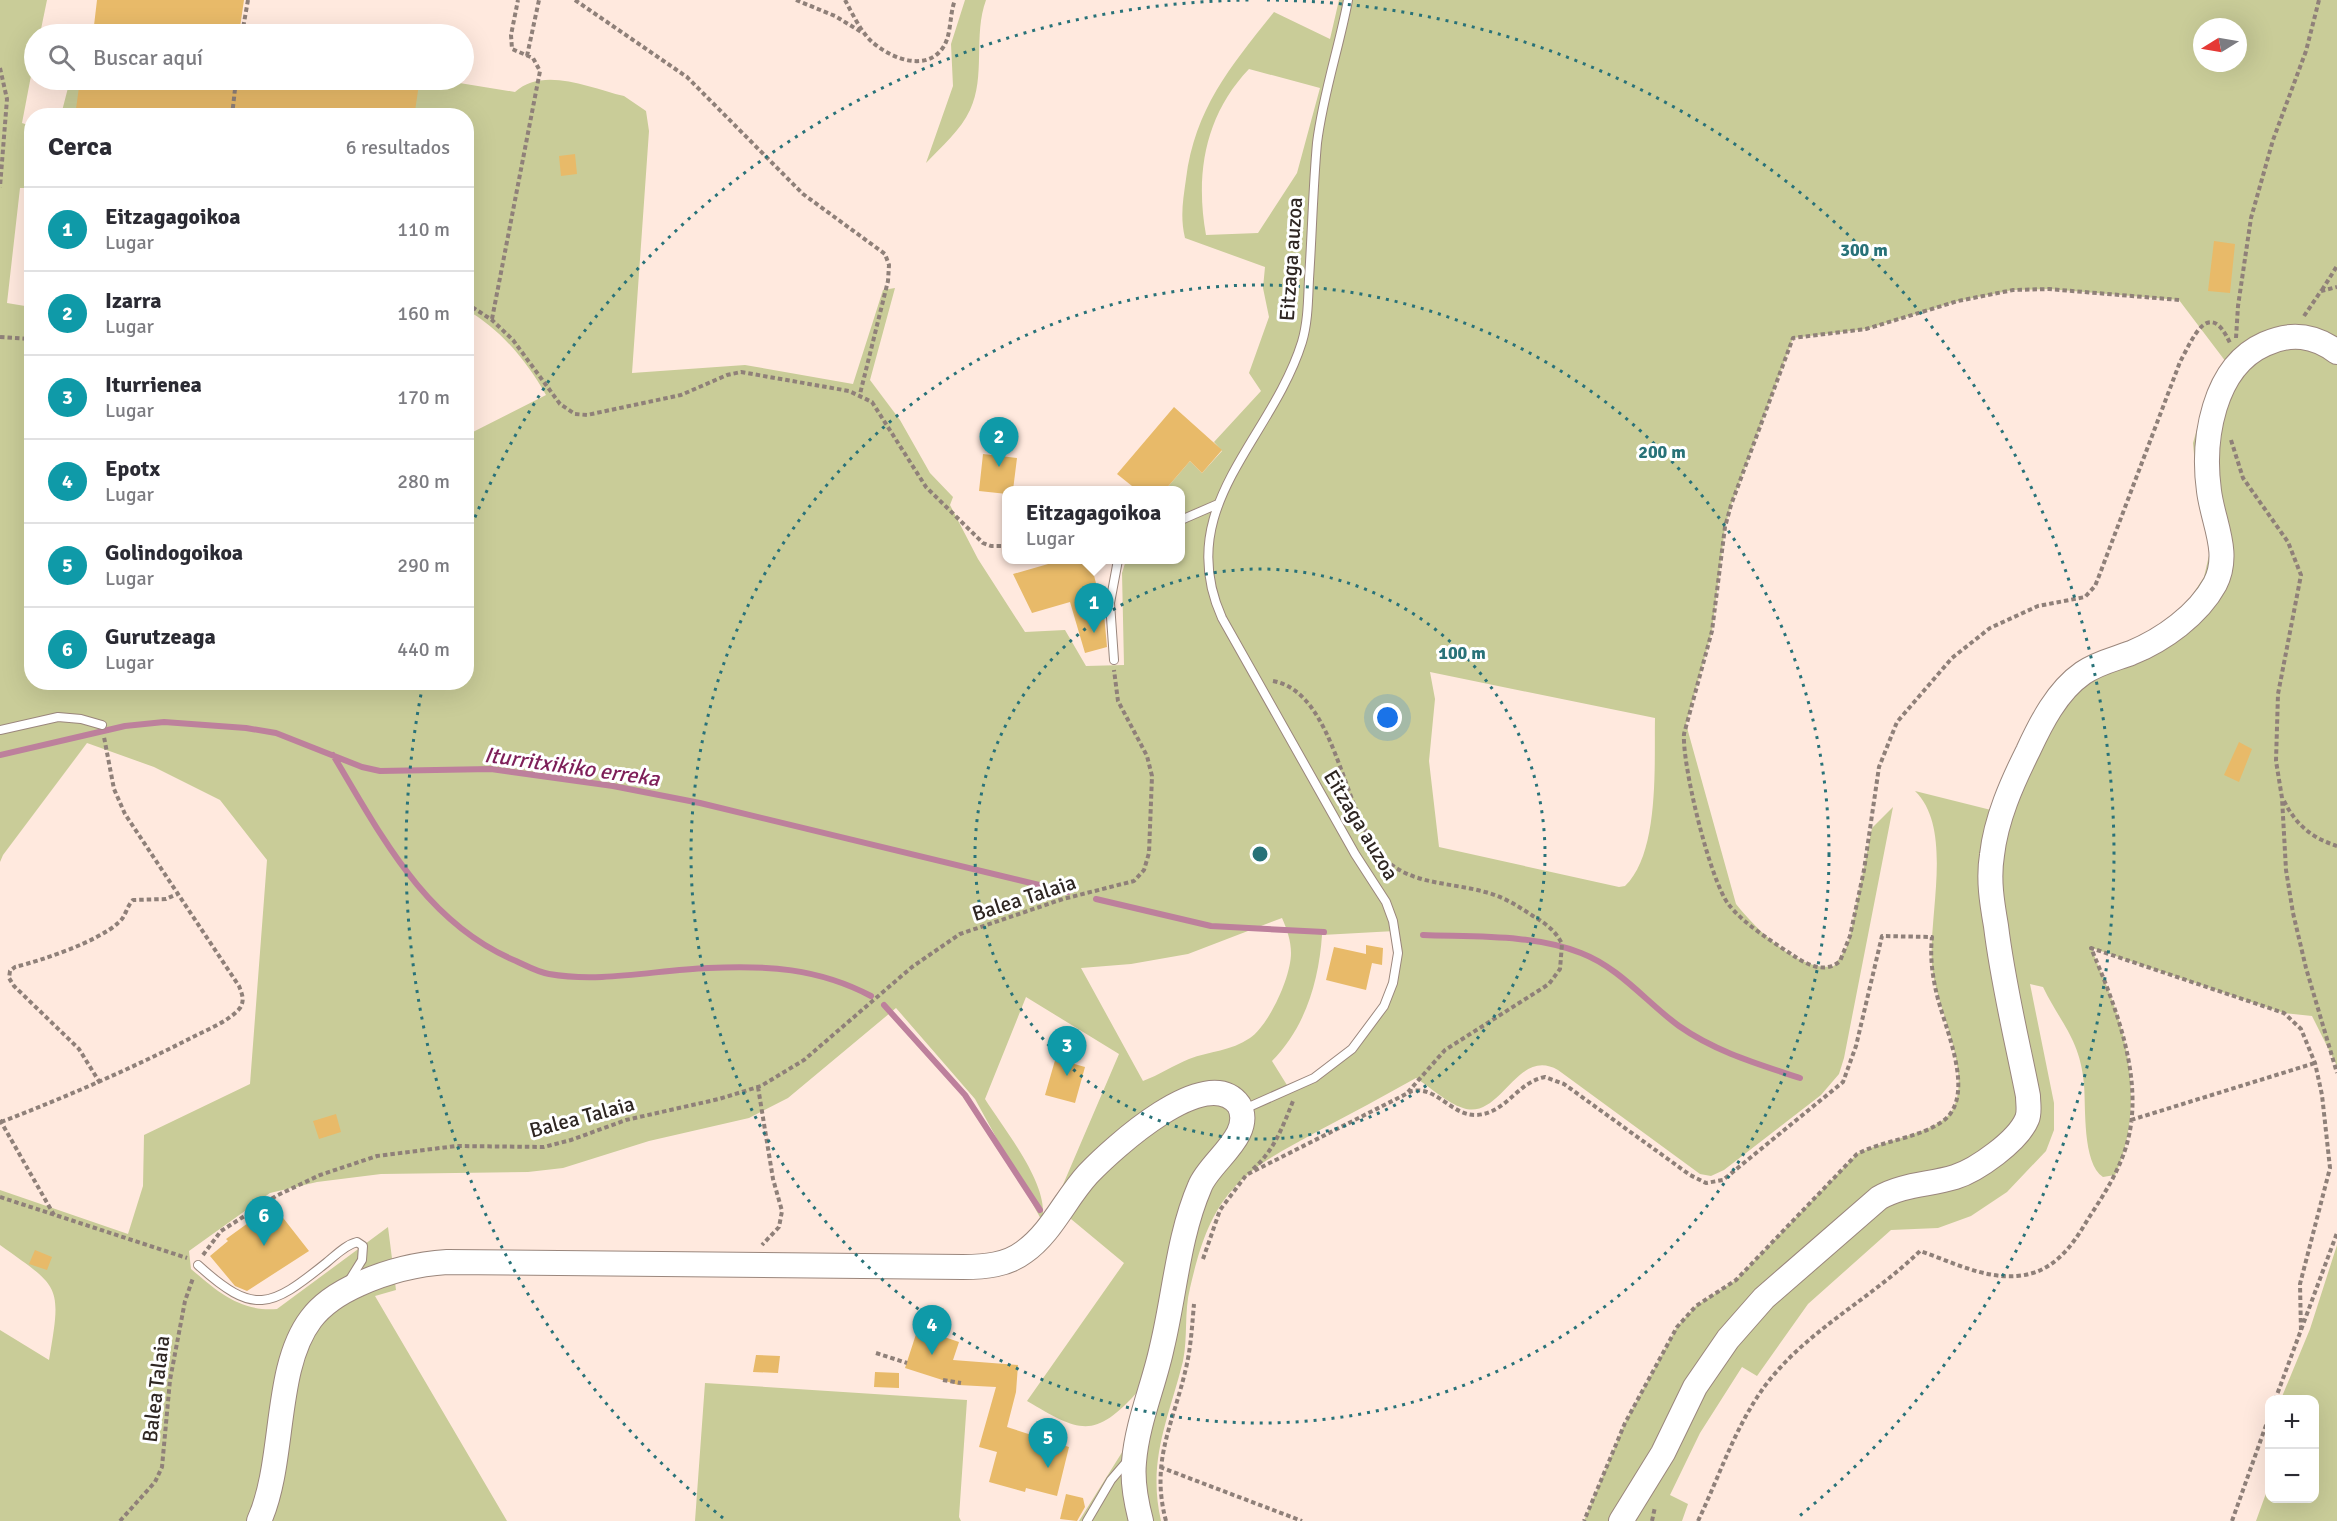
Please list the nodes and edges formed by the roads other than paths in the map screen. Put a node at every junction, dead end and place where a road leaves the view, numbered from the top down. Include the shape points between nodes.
1 (1348, 0) edge
2 (2337, 352) edge
3 (1218, 504) junction
4 (1185, 518) edge
5 (1118, 564) edge
6 (1114, 660) road end
7 (102, 725) road end
8 (0, 730) edge
9 (1242, 1110) junction
10 (198, 1265) road end
11 (338, 1296) junction
12 (1134, 1455) junction
13 (258, 1521) edge
14 (1087, 1521) edge
15 (1141, 1521) edge
16 (1621, 1521) edge

1 - 3 lane, Eitzaga auzoa via 1317,142 1303,339 1285,383
2 - 16 street via 2318,340 2297,336 2266,343 2236,360 2222,390 2208,447 2209,490 2223,553 2215,584 2198,607 2169,632 2140,649 2090,668 2066,688 2032,742 1996,833 1991,862 2003,977 2028,1096 2026,1122 2010,1140 1969,1171 1900,1188 1879,1198 1759,1304 1724,1344 1700,1380 1663,1453
3 - 4 lane
3 - 9 lane, Eitzaga auzoa via 1208,542 1210,588 1222,618 1386,902 1398,943 1393,983 1368,1030 1338,1062 1298,1087
5 - 6 lane via 1110,603
7 - 8 lane via 81,718 58,717
9 - 11 street via 1234,1098 1216,1092 1196,1096 1164,1112 1100,1162 1037,1240 1008,1261 972,1267 425,1263 392,1270
9 - 12 street via 1242,1128 1204,1177 1192,1211
10 - 11 lane via 233,1294 252,1301 264,1300 286,1292 357,1242 363,1246 362,1260
11 - 13 street via 312,1317 295,1354 274,1474
12 - 14 lane via 1111,1480
12 - 15 street

